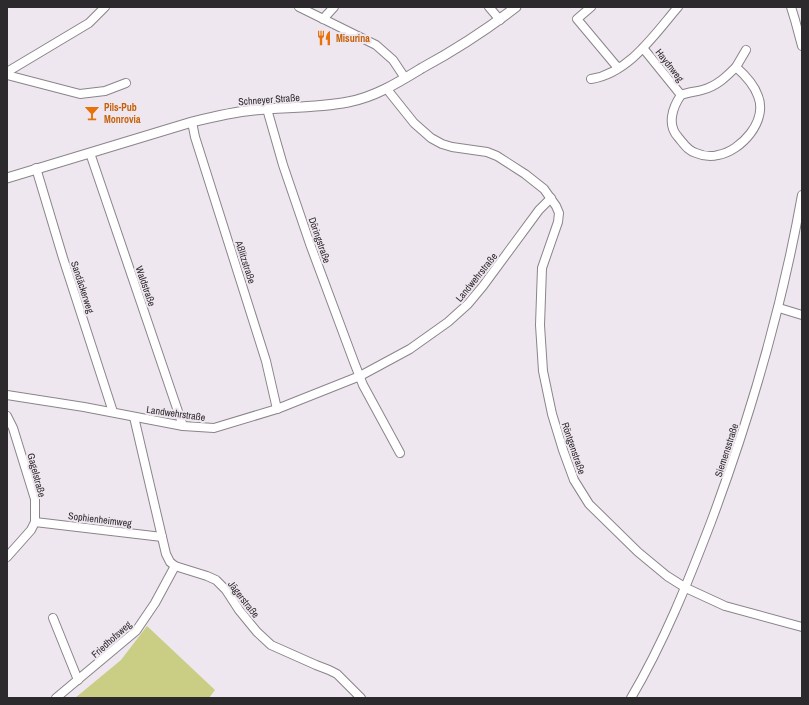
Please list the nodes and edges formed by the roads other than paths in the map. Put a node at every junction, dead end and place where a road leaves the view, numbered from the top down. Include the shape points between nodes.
1 (105, 7) edge
2 (299, 7) edge
3 (334, 7) edge
4 (489, 7) edge
5 (516, 7) edge
6 (591, 7) edge
7 (678, 7) edge
8 (790, 7) edge
9 (799, 18) edge
10 (323, 19) junction
11 (500, 20) junction
12 (802, 46) edge
13 (643, 48) junction
14 (746, 50) dead end
15 (736, 66) junction
16 (618, 68) junction
17 (7, 72) edge
18 (7, 75) edge
19 (405, 78) junction
20 (590, 79) dead end
21 (126, 83) dead end
22 (387, 88) junction
23 (680, 95) junction
24 (267, 109) junction
25 (192, 122) junction
26 (90, 153) junction
27 (36, 168) junction
28 (7, 178) edge
29 (802, 195) edge
30 (551, 198) junction
31 (779, 308) junction
32 (802, 315) edge
33 (360, 376) junction
34 (7, 395) edge
35 (276, 409) junction
36 (113, 412) junction
37 (7, 416) edge
38 (134, 417) junction
39 (183, 426) junction
40 (400, 453) dead end
41 (35, 522) junction
42 (162, 537) junction
43 (7, 557) edge
44 (175, 566) junction
45 (686, 588) junction
46 (53, 618) dead end
47 (802, 627) edge
48 (78, 680) junction
49 (56, 698) edge
50 (361, 698) edge
51 (631, 698) edge

1 - 17 street via 89,23
2 - 10 street
3 - 10 street
4 - 11 street
5 - 11 street, Schneyer Straße
6 - 16 street via 577,19
7 - 13 street
8 - 9 street
9 - 12 street
10 - 19 street via 380,48 393,60
11 - 19 street, Schneyer Straße
13 - 16 street
13 - 23 street, Haydnweg
14 - 15 street, Haydnweg
15 - 23 street, Haydnweg via 720,82 709,88
15 - 23 street, Haydnweg via 747,77 759,96 760,106 755,127 739,145 728,152 710,156 696,153 689,150 674,133 671,126
16 - 20 street via 606,75
18 - 21 street via 80,94 105,91
19 - 22 street, Schneyer Straße
22 - 24 street, Schneyer Straße via 345,103
22 - 30 street via 414,123 431,138 452,147 497,156 525,174
24 - 25 street, Schneyer Straße
24 - 33 street, Döringstraße via 310,244
25 - 26 street, Schneyer Straße
25 - 35 street, Aßlitzstraße via 266,361
26 - 27 street, Schneyer Straße
26 - 39 street, Waldstraße
27 - 28 street, Schneyer Straße
27 - 36 street, Sandäckerweg
29 - 31 street, Siemensstraße
30 - 33 street, Landwehrstraße via 539,210 468,304 410,349
30 - 45 street, Röntgenstraße via 559,213 542,268 540,325 543,371 563,450 574,480 590,504 638,552
31 - 32 street
31 - 45 street, Siemensstraße via 729,475
33 - 35 street, Landwehrstraße
33 - 40 street
34 - 36 street, Landwehrstraße
35 - 39 street, Landwehrstraße via 214,428
36 - 38 street, Landwehrstraße
37 - 41 street, Gagelstraße via 35,499
38 - 39 street, Landwehrstraße
38 - 42 street
41 - 42 street, Sophienheimweg
41 - 43 street
42 - 44 street via 166,554
44 - 48 street, Friedhofsweg via 136,631
44 - 50 street, Jägerstraße via 216,580 257,632 271,645 337,674
45 - 47 street, Röntgenstraße via 725,606
45 - 51 street, Siemensstraße via 662,642
46 - 48 street
48 - 49 street, Friedhofsweg

